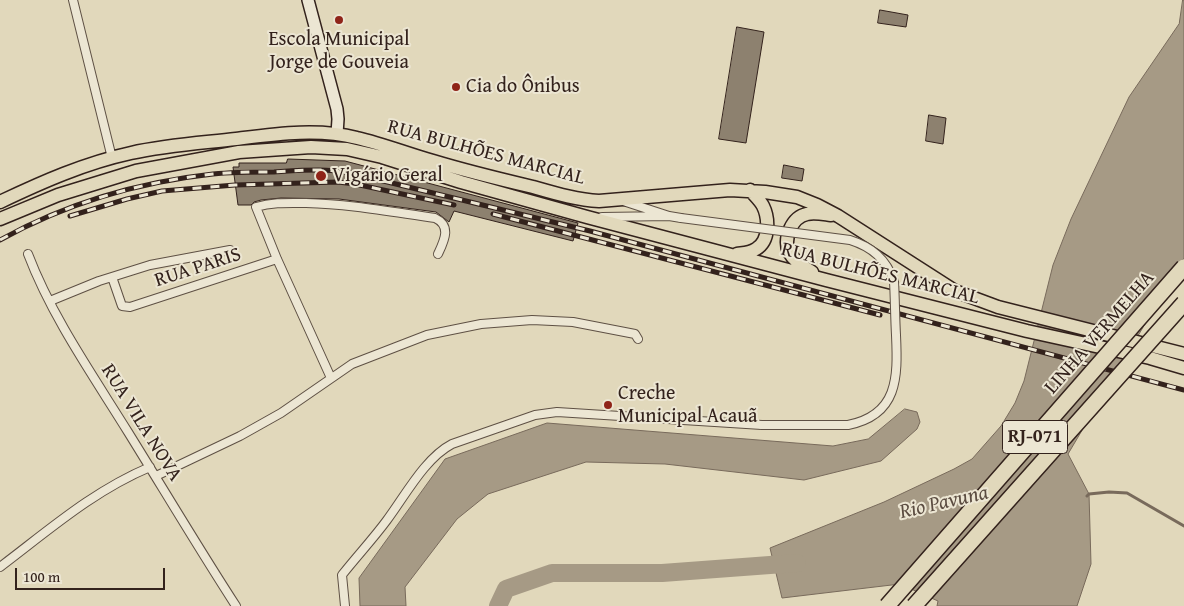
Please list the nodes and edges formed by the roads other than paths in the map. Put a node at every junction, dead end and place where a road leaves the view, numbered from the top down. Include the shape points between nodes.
1 (73, 0) edge
2 (308, 0) edge
3 (337, 134) junction
4 (112, 158) junction
5 (513, 189) junction
6 (750, 190) junction
7 (617, 199) junction
8 (0, 202) edge
9 (669, 216) junction
10 (838, 216) junction
11 (587, 217) junction
12 (0, 219) edge
13 (230, 250) dead end
14 (28, 254) dead end
15 (438, 254) dead end
16 (730, 255) junction
17 (277, 259) junction
18 (1184, 267) edge
19 (112, 277) junction
20 (826, 280) junction
21 (50, 301) junction
22 (1184, 303) edge
23 (638, 339) dead end
24 (1152, 353) junction
25 (1184, 354) edge
26 (1184, 368) edge
27 (331, 378) junction
28 (150, 467) junction
29 (156, 476) junction
30 (0, 567) edge
31 (236, 606) edge
32 (344, 606) edge
33 (887, 606) edge
34 (914, 606) edge

1 - 4 street
2 - 3 street via 336,109
3 - 4 main road, RUA BULHÕES MARCIAL via 254,137 164,147
3 - 5 main road, RUA BULHÕES MARCIAL via 380,144
4 - 8 main road, RUA BULHÕES MARCIAL via 45,181
5 - 7 main road, RUA BULHÕES MARCIAL via 583,200
5 - 11 main road, RUA BULHÕES MARCIAL
5 - 12 main road, RUA BULHÕES MARCIAL via 461,182 358,151 311,147 239,152 136,171 58,195
6 - 7 main road, RUA BULHÕES MARCIAL
6 - 10 main road, RUA BULHÕES MARCIAL via 797,198
6 - 16 main road via 767,216 765,238 755,250
7 - 9 street
9 - 11 street
9 - 32 street, bridge via 850,240 879,255 894,280 897,355 895,385 889,399 870,418 848,425 762,425 557,412 534,415 452,444 433,459 342,574
10 - 20 main road via 806,214 796,218 788,238 792,257
10 - 24 main road, RUA BULHÕES MARCIAL, bridge via 955,291
11 - 16 main road, RUA BULHÕES MARCIAL
13 - 19 street via 150,265
14 - 21 street, RUA VILA NOVA
15 - 17 street via 445,228 442,221 435,218 363,207 282,202 256,207
16 - 20 main road, RUA BULHÕES MARCIAL
17 - 19 street, RUA PARIS via 130,307 122,306
17 - 27 street
18 - 33 highway, LINHA VERMELHA / RJ-071, bridge
19 - 21 street
20 - 24 main road, RUA BULHÕES MARCIAL, bridge via 1026,330
21 - 28 street, RUA VILA NOVA via 84,363
22 - 34 highway, LINHA VERMELHA / RJ-071, bridge
23 - 27 street via 635,334 573,322 532,320 481,324 427,335 352,364
24 - 25 main road
24 - 26 main road
27 - 29 street via 281,413 240,436
28 - 29 street, RUA VILA NOVA
28 - 30 street via 93,496
29 - 31 street, RUA VILA NOVA

